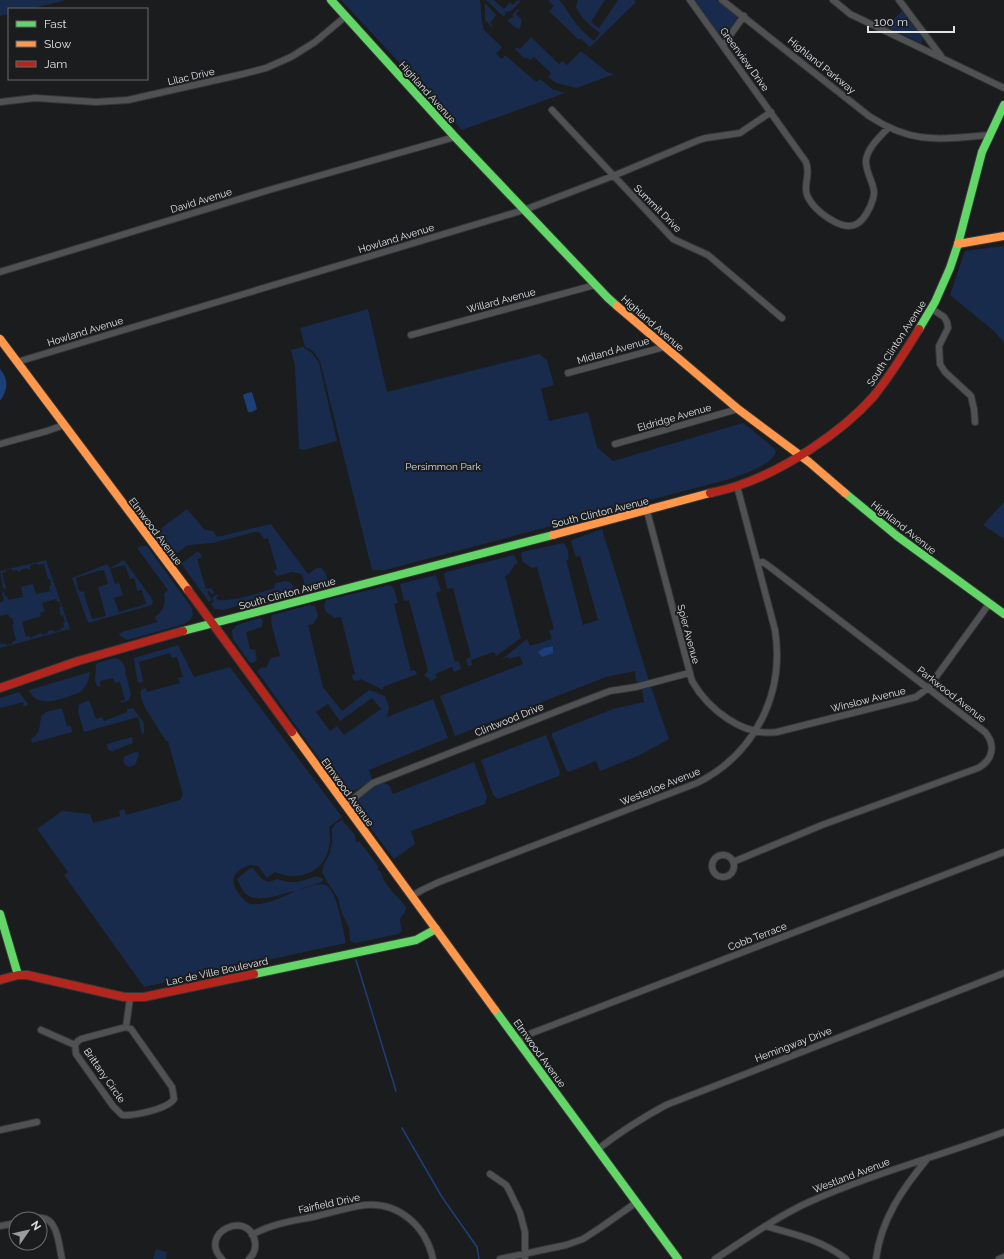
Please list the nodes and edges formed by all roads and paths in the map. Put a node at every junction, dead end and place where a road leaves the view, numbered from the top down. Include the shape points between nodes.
1 (331, 0) edge
2 (690, 0) edge
3 (722, 0) edge
4 (833, 0) edge
5 (899, 0) edge
6 (346, 16) junction
7 (744, 16) junction
8 (723, 45) junction
9 (942, 57) junction
10 (1004, 88) edge
11 (0, 102) edge
12 (1004, 105) edge
13 (552, 110) dead end
14 (771, 112) junction
15 (888, 128) junction
16 (990, 135) junction
17 (455, 137) junction
18 (613, 176) junction
19 (524, 210) junction
20 (1004, 236) edge
21 (958, 244) junction
22 (0, 272) edge
23 (595, 285) junction
24 (932, 309) junction
25 (782, 318) dead end
26 (411, 335) dead end
27 (0, 339) edge
28 (664, 347) junction
29 (17, 362) junction
30 (568, 373) dead end
31 (738, 409) junction
32 (975, 422) dead end
33 (64, 424) junction
34 (0, 444) edge
35 (615, 444) dead end
36 (799, 455) junction
37 (737, 486) junction
38 (647, 511) junction
39 (758, 563) junction
40 (989, 604) junction
41 (1004, 614) edge
42 (212, 623) junction
43 (689, 673) junction
44 (0, 688) edge
45 (928, 688) junction
46 (756, 731) junction
47 (345, 805) junction
48 (1004, 852) edge
49 (733, 862) dead end
50 (412, 896) junction
51 (0, 914) edge
52 (436, 929) junction
53 (1004, 973) edge
54 (18, 975) junction
55 (0, 980) edge
56 (130, 998) junction
57 (126, 1027) junction
58 (41, 1030) dead end
59 (519, 1041) junction
60 (75, 1045) junction
61 (37, 1122) dead end
62 (0, 1130) edge
63 (1004, 1132) edge
64 (598, 1149) junction
65 (928, 1158) junction
66 (490, 1174) dead end
67 (636, 1202) junction
68 (48, 1219) edge
69 (765, 1226) junction
70 (252, 1235) junction
71 (525, 1256) edge
72 (1004, 1258) edge
73 (62, 1259) edge
74 (222, 1259) edge
75 (249, 1259) edge
76 (433, 1259) edge
77 (500, 1259) edge
78 (678, 1259) edge
79 (715, 1259) edge
80 (846, 1259) edge
81 (876, 1259) edge
82 (999, 1259) edge

1 - 6 street, Highland Avenue
2 - 8 street, Greenview Drive
3 - 7 street, Highland Parkway
4 - 9 street via 850,14
5 - 9 street
6 - 11 street, Lilac Drive via 316,42 291,57 244,74 128,100 96,102 35,98
6 - 17 street, Highland Avenue
7 - 8 street
7 - 15 street, Highland Parkway via 869,116
8 - 14 street, Greenview Drive
9 - 10 street
12 - 16 street, South Clinton Avenue
13 - 18 street, Summit Drive
14 - 15 street, Greenview Drive via 809,169 806,187 810,200 824,216 843,226 857,224 862,220 874,197 866,159 873,145
14 - 18 street, Howland Avenue via 740,133 699,140
15 - 16 street, Highland Parkway via 931,139
16 - 21 street, South Clinton Avenue via 978,164
17 - 19 street, Highland Avenue
17 - 22 street, David Avenue via 262,192
18 - 19 street, Howland Avenue
18 - 25 street, Summit Drive via 673,239 708,256
19 - 23 street, Highland Avenue
19 - 29 street, Howland Avenue
20 - 21 street
21 - 24 street, South Clinton Avenue
23 - 26 street, Willard Avenue
23 - 28 street, Highland Avenue
24 - 32 street via 944,317 948,328 939,346 940,364 970,396
24 - 36 street, South Clinton Avenue via 891,372 866,404 835,431
27 - 29 street, Elmwood Avenue
28 - 30 street, Midland Avenue
28 - 31 street, Highland Avenue
29 - 33 street, Elmwood Avenue
31 - 35 street, Eldridge Avenue
31 - 36 street, Highland Avenue
33 - 34 street
33 - 42 street, Elmwood Avenue
36 - 37 street, South Clinton Avenue via 762,476
36 - 40 street, Highland Avenue via 897,536
37 - 38 street, South Clinton Avenue
37 - 39 street, Westerloe Avenue
38 - 42 street, South Clinton Avenue
38 - 43 street, Spier Avenue
39 - 45 street, Parkwood Avenue via 763,562 770,567
39 - 46 street, Westerloe Avenue via 775,630 777,650 771,693
40 - 41 street, Highland Avenue
40 - 45 street, Winslow Avenue
42 - 44 street, South Clinton Avenue via 78,661
42 - 47 street, Elmwood Avenue
43 - 46 street, Spier Avenue via 697,690 709,704 741,727
43 - 47 street, Clintwood Drive via 610,691 563,709 373,784
45 - 46 street, Winslow Avenue via 911,699 777,732
45 - 49 street, Parkwood Avenue via 987,735 992,752 985,763 978,768 822,825
46 - 50 street, Westerloe Avenue via 728,763 697,783 440,882
47 - 50 street, Elmwood Avenue
48 - 59 street, Cobb Terrace via 532,1033
50 - 52 street, Elmwood Avenue
51 - 54 street
52 - 56 street, Lac de Ville Boulevard via 416,940 152,996
52 - 59 street, Elmwood Avenue
53 - 64 street, Hemingway Drive via 666,1105 643,1117
54 - 55 street, Lac de Ville Boulevard
54 - 56 street, Lac de Ville Boulevard
56 - 57 street
57 - 60 street, Brittany Circle via 81,1039
57 - 60 street, Brittany Circle via 135,1034 172,1087 174,1099 165,1107 122,1115 76,1054
58 - 60 street, Brittany Circle
59 - 64 street, Elmwood Avenue
61 - 62 street
63 - 65 street, Westland Avenue
64 - 67 street, Elmwood Avenue
65 - 69 street, Westland Avenue via 809,1202
65 - 81 street via 909,1181 890,1211
66 - 71 street via 506,1185 520,1213 525,1232
67 - 71 street via 583,1239
67 - 78 street, Elmwood Avenue
68 - 73 street via 54,1225
69 - 79 street, Westland Avenue
69 - 80 street via 818,1241
70 - 74 street via 242,1226 224,1229 219,1233 215,1246
70 - 75 street via 255,1246
70 - 76 street, Fairfield Drive via 263,1229 289,1222 364,1206 389,1207 403,1213 417,1225 426,1238
71 - 77 street
72 - 82 street

